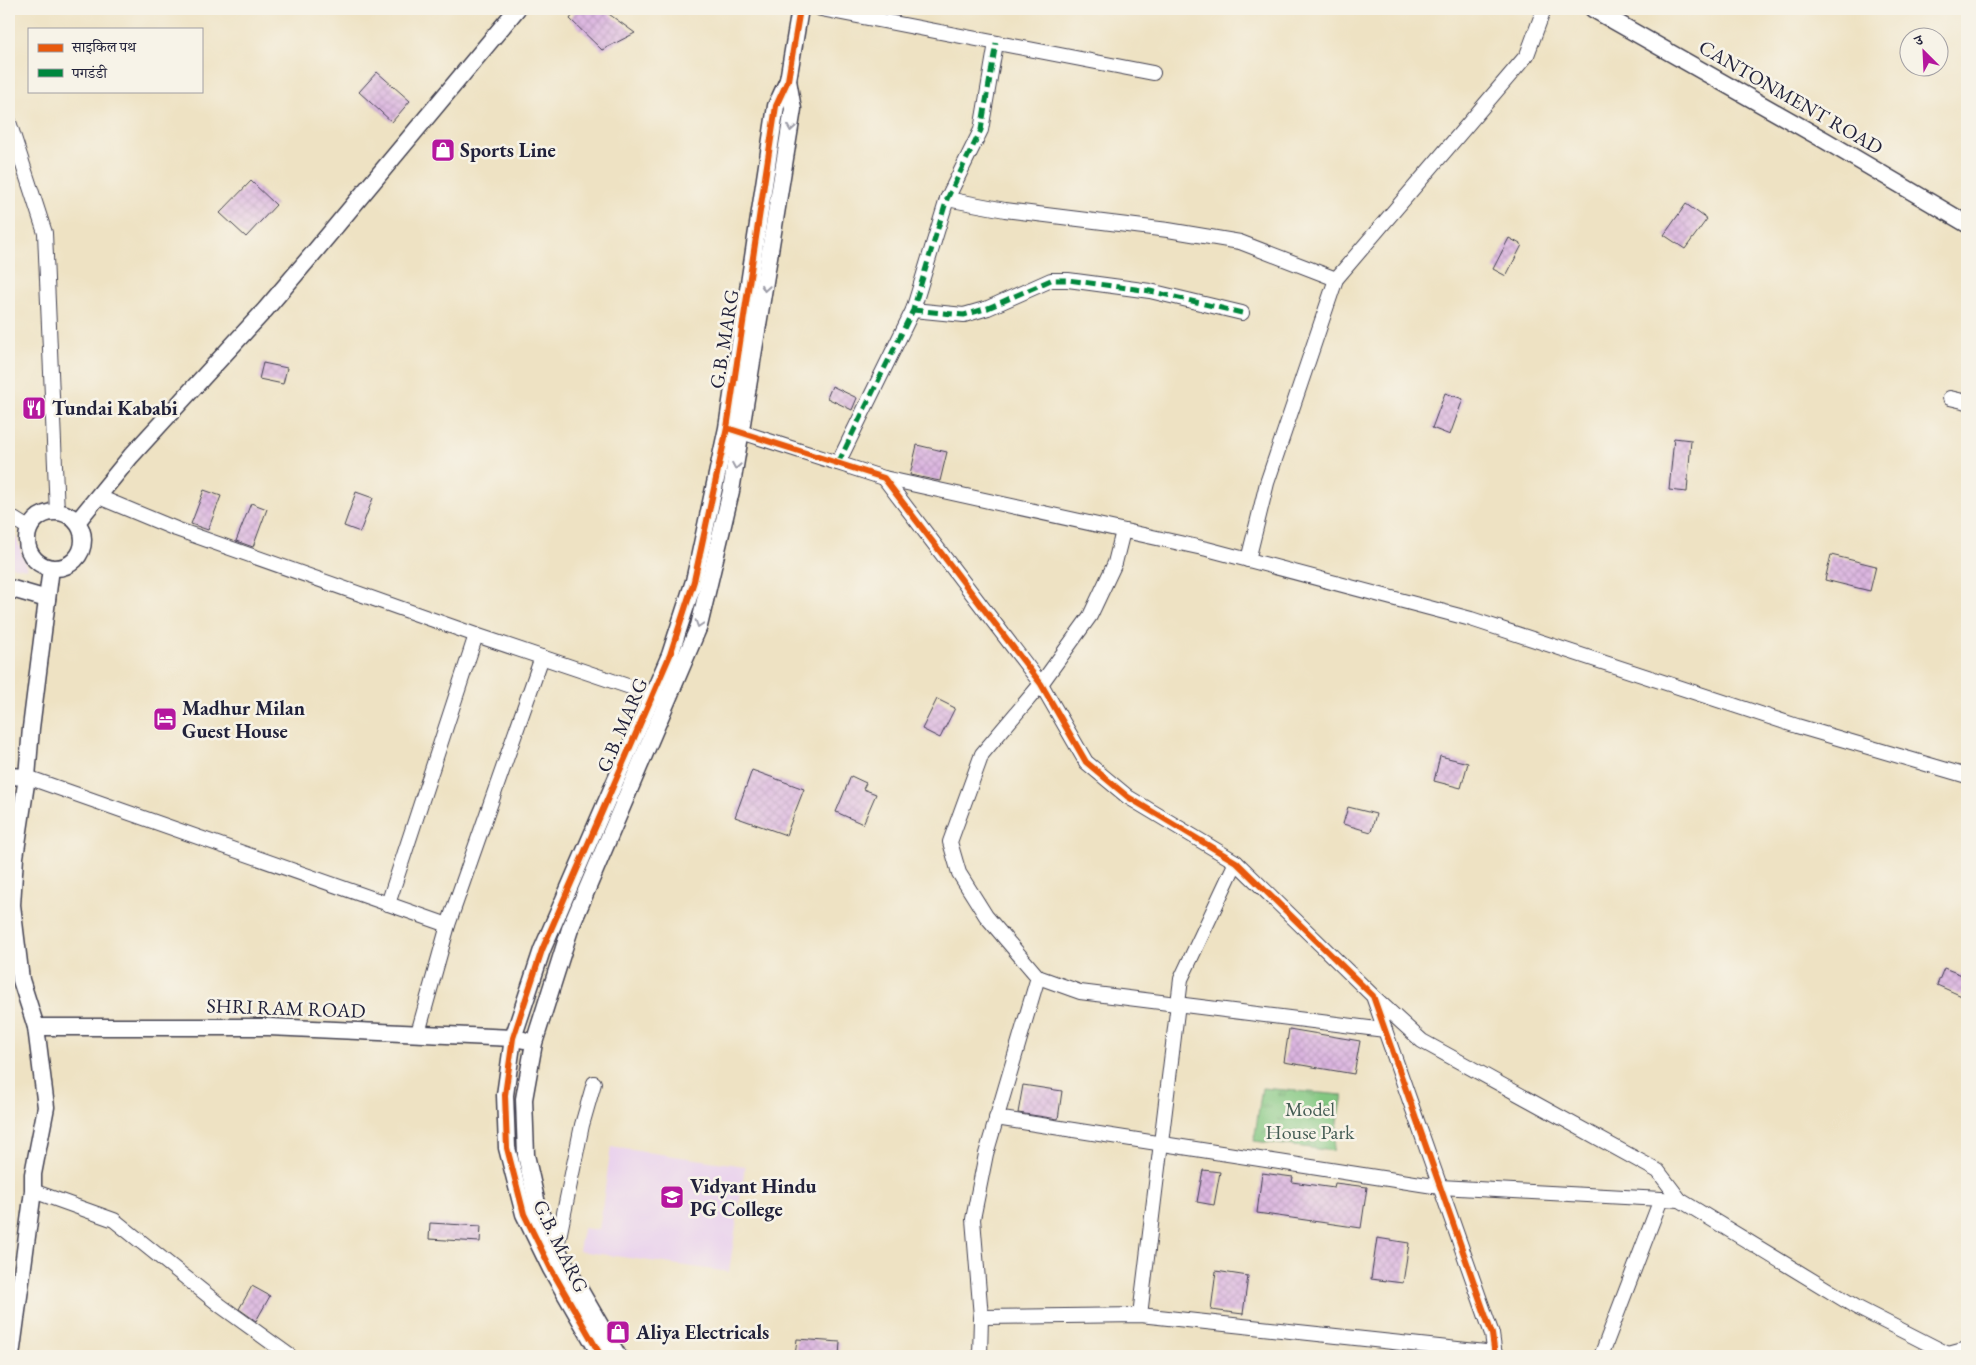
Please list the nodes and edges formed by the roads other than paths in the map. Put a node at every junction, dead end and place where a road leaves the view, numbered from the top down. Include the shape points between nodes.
1 (517, 9) edge
2 (800, 9) edge
3 (822, 9) edge
4 (1544, 9) edge
5 (1593, 9) edge
6 (996, 43) junction
7 (1153, 73) dead end
8 (9, 122) edge
9 (946, 199) junction
10 (1967, 224) edge
11 (1336, 279) junction
12 (913, 310) junction
13 (1242, 313) dead end
14 (1950, 398) dead end
15 (1967, 402) edge
16 (734, 430) junction
17 (838, 463) junction
18 (884, 478) junction
19 (99, 497) junction
20 (57, 512) junction
21 (9, 516) edge
22 (77, 522) junction
23 (30, 529) junction
24 (1123, 530) junction
25 (1248, 560) junction
26 (51, 568) junction
27 (9, 588) edge
28 (47, 599) junction
29 (476, 636) junction
30 (542, 657) junction
31 (1041, 684) junction
32 (660, 697) junction
33 (9, 776) edge
34 (1967, 776) edge
35 (27, 777) junction
36 (1236, 862) junction
37 (388, 904) junction
38 (448, 924) junction
39 (1038, 977) junction
40 (1373, 996) junction
41 (1178, 1004) junction
42 (36, 1027) junction
43 (1385, 1030) junction
44 (418, 1033) junction
45 (513, 1038) junction
46 (534, 1043) junction
47 (594, 1083) dead end
48 (996, 1118) junction
49 (1161, 1144) junction
50 (1440, 1187) junction
51 (33, 1192) junction
52 (1661, 1199) junction
53 (1680, 1200) junction
54 (557, 1247) junction
55 (1140, 1315) junction
56 (981, 1317) junction
57 (1967, 1349) edge
58 (1495, 1354) edge
59 (1947, 1355) edge
60 (11, 1356) edge
61 (290, 1356) edge
62 (601, 1356) edge
63 (618, 1356) edge
64 (980, 1356) edge
65 (1601, 1356) edge

1 - 19 street via 316,250 131,456
2 - 16 street, G.B. MARG via 788,80 776,106
3 - 6 street
4 - 11 street via 1527,56
5 - 10 street, CANTONMENT ROAD
6 - 7 street
6 - 9 street via 980,130
8 - 20 street via 45,233
9 - 11 street via 1240,242
9 - 12 street
11 - 25 street via 1267,483
12 - 13 street via 964,315 1051,280 1068,280 1150,291
12 - 17 street
14 - 15 street
16 - 17 street
16 - 32 street, G.B. MARG
17 - 18 street
18 - 24 street
18 - 31 street
19 - 22 street
19 - 29 street
20 - 22 street
20 - 23 street via 36,519
21 - 23 street
22 - 26 street via 84,540 82,550 70,564
23 - 26 street via 29,552 42,566
24 - 25 street
24 - 31 street via 1115,562 1090,616
25 - 34 street via 1471,619 1797,726
26 - 28 street
27 - 28 street
28 - 35 street
29 - 30 street
29 - 37 street
30 - 32 street
30 - 38 street
31 - 36 street via 1086,762 1128,797
31 - 39 street via 982,754 950,842 959,873 986,916
32 - 45 street, G.B. MARG via 542,950
32 - 46 street via 570,928
33 - 35 street
35 - 37 street
35 - 42 street via 15,857 12,905 21,980
36 - 40 street
36 - 41 street via 1181,978
37 - 38 street
38 - 44 street
39 - 41 street via 1080,992
39 - 48 street
40 - 43 street
40 - 53 street via 1422,1042 1658,1171
41 - 43 street
41 - 49 street
42 - 44 street, SHRI RAM ROAD via 268,1027
42 - 51 street via 46,1107 33,1174
43 - 50 street
44 - 45 street, SHRI RAM ROAD
45 - 46 street, SHRI RAM ROAD
45 - 62 street, G.B. MARG via 504,1095 507,1148 524,1214
46 - 54 street via 524,1099 526,1155 538,1208
47 - 54 street
48 - 49 street
48 - 56 street via 973,1218
49 - 50 street
49 - 55 street
50 - 52 street
50 - 58 street via 1492,1334
51 - 60 street
51 - 61 street via 114,1220 221,1306
52 - 53 street
52 - 65 street
53 - 59 street via 1856,1307
54 - 63 street
55 - 56 street
55 - 58 street
56 - 64 street
57 - 59 street

